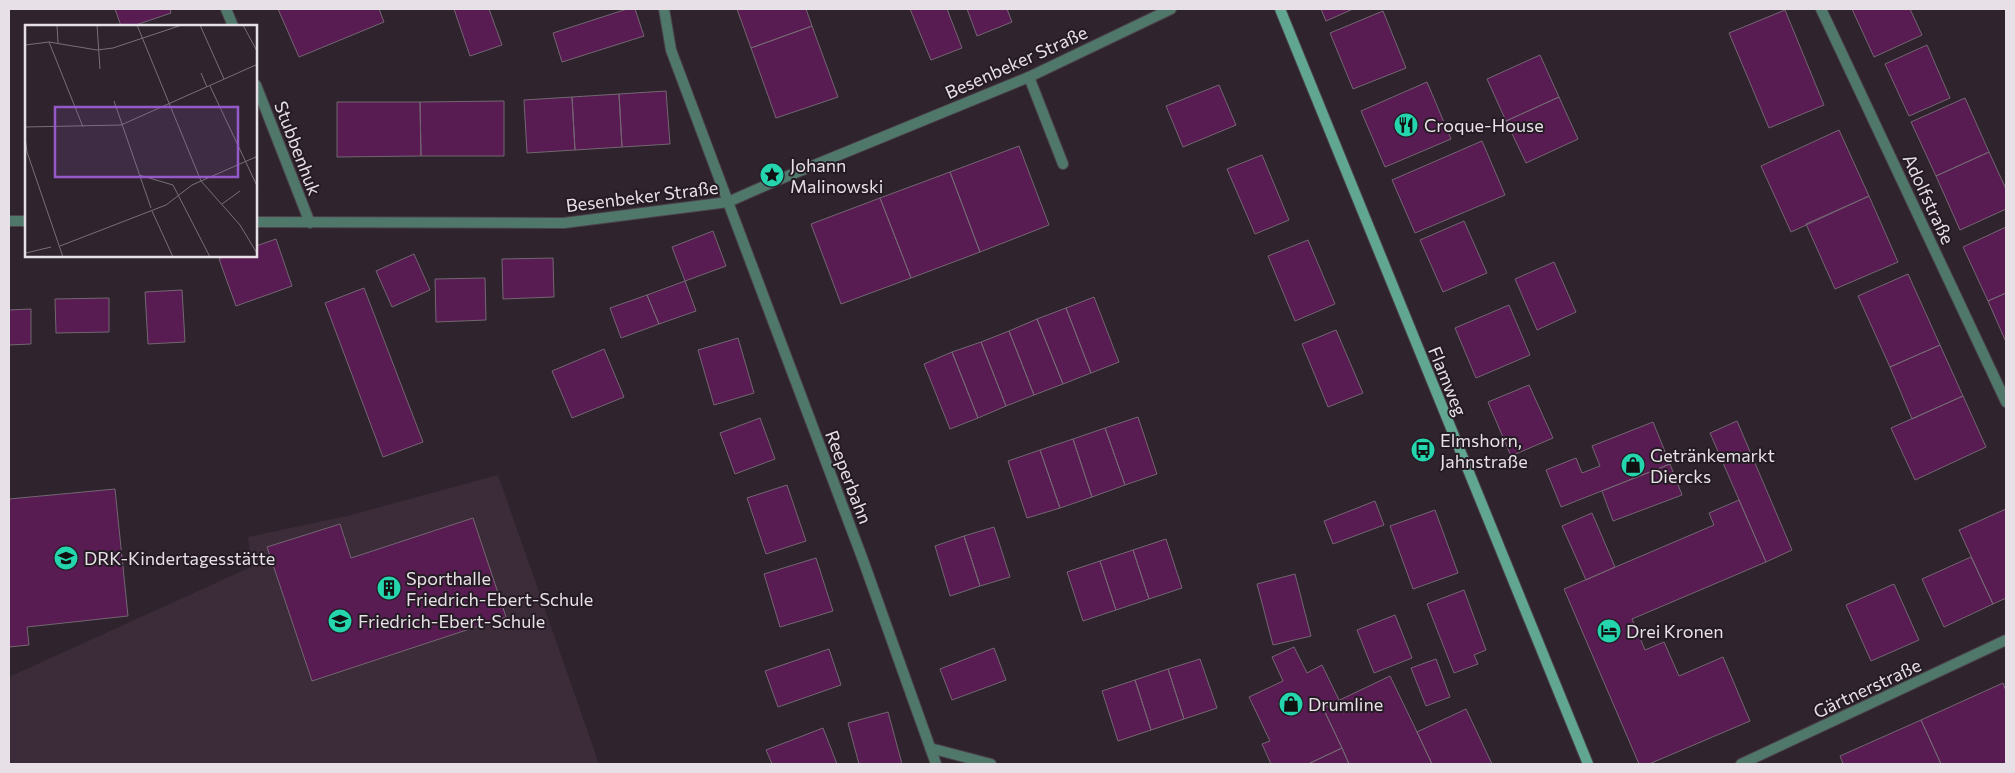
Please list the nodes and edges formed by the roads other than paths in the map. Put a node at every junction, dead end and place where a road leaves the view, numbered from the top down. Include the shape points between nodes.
1 (226, 9) edge
2 (664, 9) edge
3 (1171, 9) edge
4 (1280, 9) edge
5 (1821, 9) edge
6 (233, 25) edge
7 (1029, 77) junction
8 (258, 90) edge
9 (1063, 164) dead end
10 (728, 202) junction
11 (9, 221) edge
12 (25, 221) edge
13 (258, 222) edge
14 (310, 223) junction
15 (2006, 402) edge
16 (2006, 640) edge
17 (930, 748) junction
18 (936, 764) edge
19 (991, 764) edge
20 (1588, 764) edge
21 (1741, 764) edge

1 - 6 street
2 - 10 street, Reeperbahn via 671,50
3 - 7 street, Besenbeker Straße
4 - 20 main road, Flamweg
5 - 15 street, Adolfstraße
7 - 9 street
7 - 10 street, Besenbeker Straße
8 - 14 street, Stubbenhuk
10 - 14 street, Besenbeker Straße via 564,223
10 - 17 street, Reeperbahn
11 - 12 street
13 - 14 street, Besenbeker Straße
16 - 21 street, Gärtnerstraße
17 - 18 street, Reeperbahn
17 - 19 street

